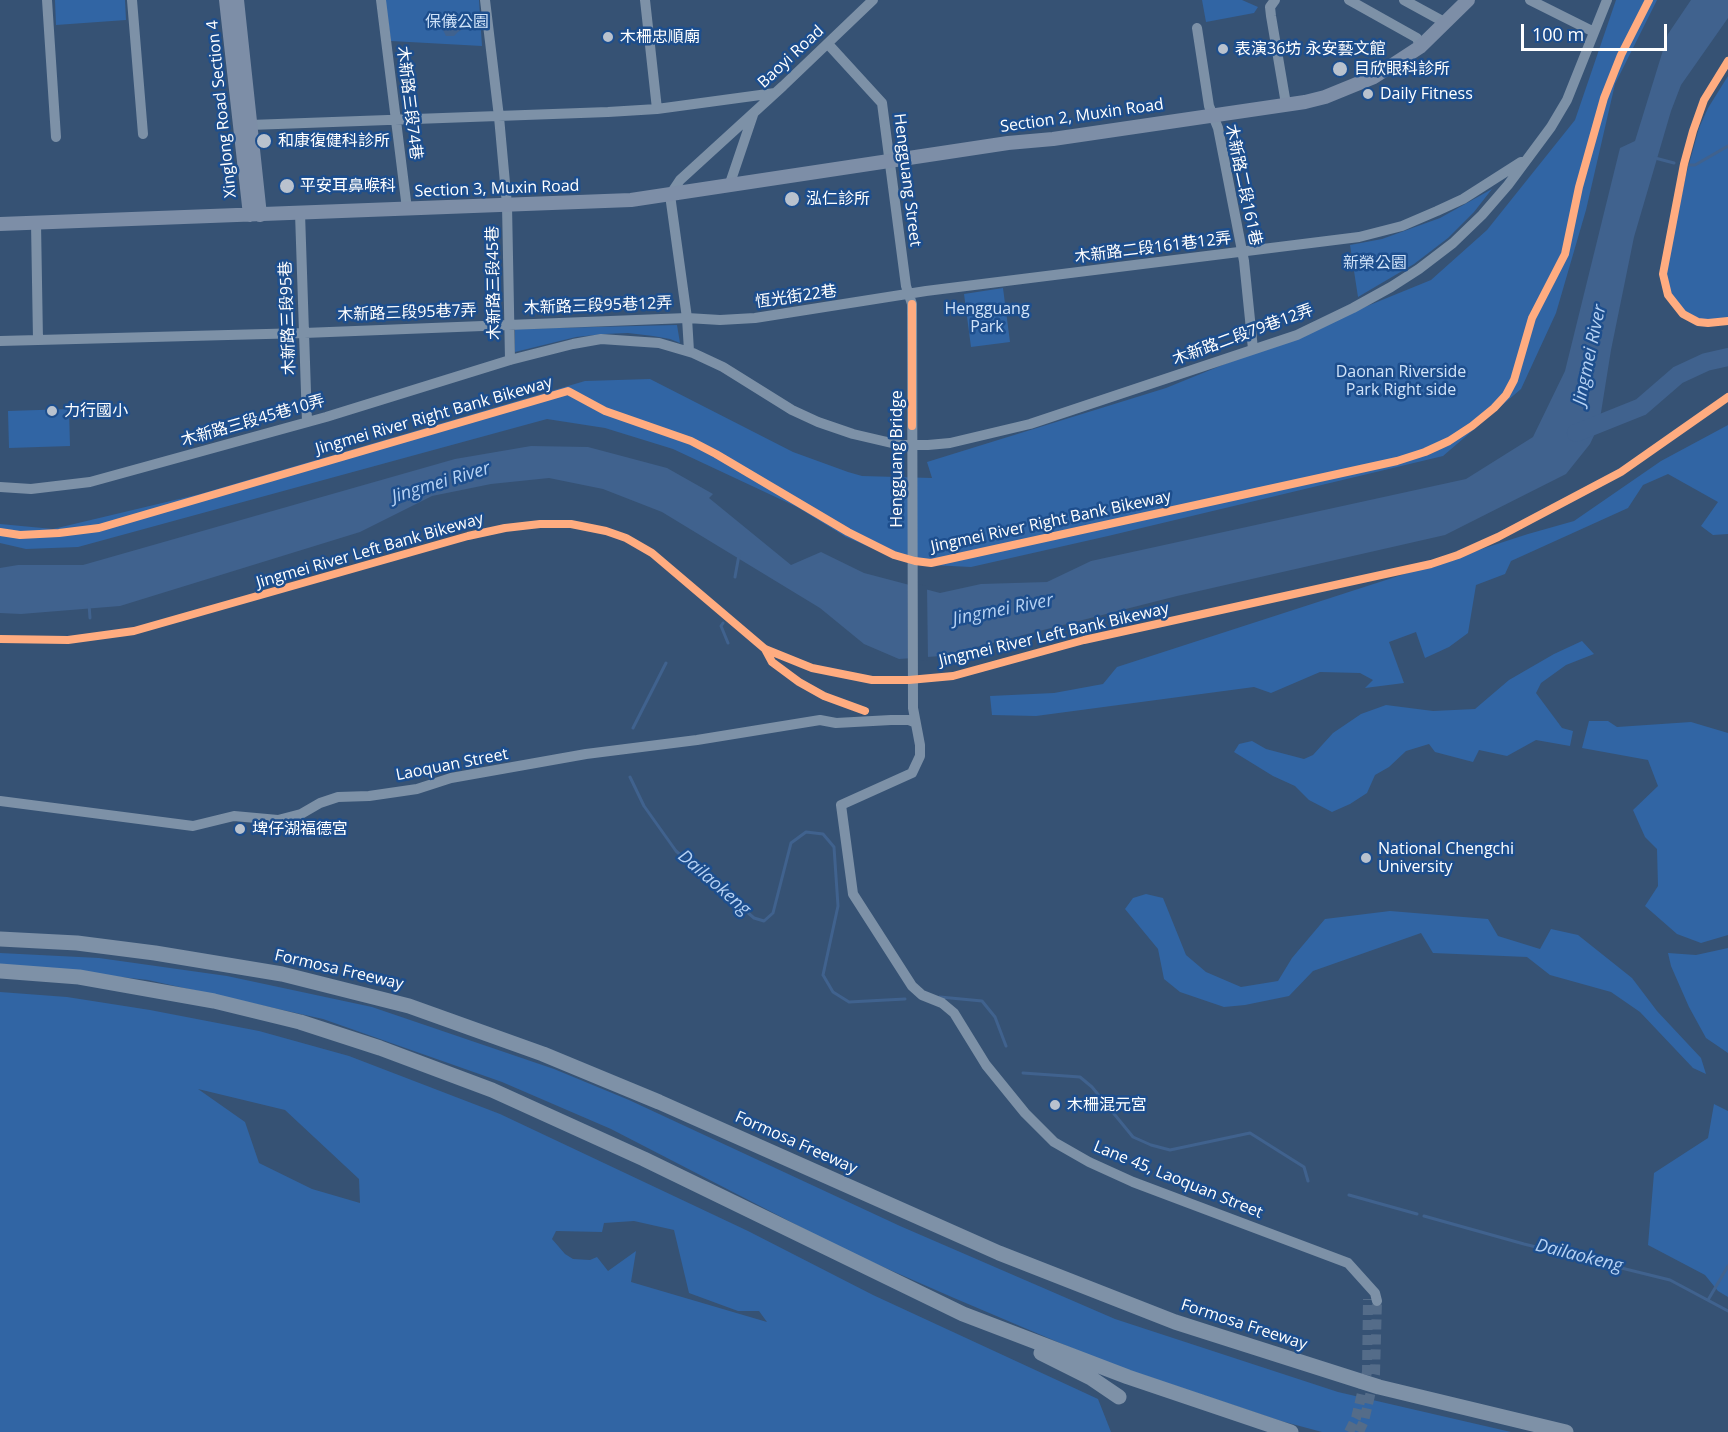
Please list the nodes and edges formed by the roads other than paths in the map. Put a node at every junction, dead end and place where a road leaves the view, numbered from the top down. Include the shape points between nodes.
1 (47, 0) edge
2 (132, 0) edge
3 (226, 0) edge
4 (237, 0) edge
5 (381, 0) edge
6 (486, 0) edge
7 (645, 0) edge
8 (873, 0) edge
9 (1275, 0) edge
10 (1349, 0) edge
11 (1404, 0) edge
12 (1468, 0) edge
13 (1530, 0) edge
14 (1606, 0) edge
15 (1446, 23) junction
16 (1197, 28) dead end
17 (1594, 32) junction
18 (828, 44) junction
19 (1420, 47) junction
20 (775, 93) junction
21 (1286, 104) junction
22 (657, 109) junction
23 (754, 112) junction
24 (1213, 115) junction
25 (500, 117) junction
26 (396, 120) junction
27 (250, 125) junction
28 (144, 134) dead end
29 (56, 137) dead end
30 (1529, 157) junction
31 (890, 161) junction
32 (729, 186) junction
33 (670, 195) junction
34 (507, 205) junction
35 (407, 209) junction
36 (1437, 211) joint
37 (300, 213) junction
38 (255, 215) junction
39 (36, 223) junction
40 (0, 224) edge
41 (1242, 252) junction
42 (910, 299) junction
43 (687, 318) junction
44 (511, 324) junction
45 (304, 333) junction
46 (38, 340) junction
47 (0, 341) edge
48 (1253, 349) junction
49 (689, 351) junction
50 (510, 360) junction
51 (307, 422) junction
52 (0, 488) edge
53 (914, 722) junction
54 (0, 801) edge
55 (0, 939) edge
56 (0, 971) edge
57 (1373, 1300) tunnel mouth
58 (963, 1314) junction
59 (1119, 1396) dead end
60 (1291, 1432) edge
61 (1566, 1432) edge

1 - 29 street
2 - 28 street
3 - 38 main road, Xinglong Road Section 4
4 - 27 main road, Xinglong Road Section 4
5 - 26 street, 木新路三段74巷
6 - 25 street, 木新路三段45巷
7 - 22 street
8 - 18 street, Baoyi Road
9 - 21 street via 1270,7
10 - 19 street via 1417,38
11 - 15 street
12 - 15 main road, Section 2, Muxin Road
13 - 17 street
14 - 17 street, 木新路二段79巷12弄
15 - 19 main road, Section 2, Muxin Road
16 - 24 street, 木新路二段161巷
17 - 30 street, 木新路二段79巷12弄 via 1567,100
18 - 20 street, Baoyi Road
18 - 31 street, Hengguang Street via 882,103
19 - 21 main road, Section 2, Muxin Road via 1374,77 1326,97
20 - 22 street
20 - 23 street, Baoyi Road
21 - 24 main road, Section 2, Muxin Road
22 - 25 street
23 - 32 street
23 - 33 street, Baoyi Road via 680,180
24 - 31 main road, Section 2, Muxin Road
24 - 41 street, 木新路二段161巷
25 - 26 street
25 - 34 street, 木新路三段45巷
26 - 27 street
26 - 35 street, 木新路三段74巷
27 - 38 main road, Xinglong Road Section 4
30 - 36 street, 木新路二段79巷12弄
30 - 48 street, 木新路二段79巷12弄 via 1482,215 1419,269 1344,313 1298,335
31 - 32 main road, Section 2, Muxin Road
31 - 42 street, Hengguang Street
32 - 33 main road, Section 2, Muxin Road
33 - 34 main road, Section 3, Muxin Road
33 - 43 street
34 - 35 main road, Section 3, Muxin Road
34 - 44 street, 木新路三段45巷
35 - 37 main road, Section 3, Muxin Road
36 - 41 street, 木新路二段161巷12弄 via 1402,226 1359,237
37 - 38 main road, Section 3, Muxin Road
37 - 45 street, 木新路三段95巷
38 - 39 main road, Section 3, Muxin Road
39 - 40 main road, Section 3, Muxin Road
39 - 46 street
41 - 42 street, 木新路二段161巷12弄
41 - 48 street, 木新路二段161巷
42 - 43 street, 恆光街22巷 via 755,318
42 - 53 street, Hengguang Bridge
43 - 44 street, 木新路三段95巷12弄
43 - 49 street
44 - 45 street, 木新路三段95巷7弄
44 - 50 street, 木新路三段45巷
45 - 46 street, 木新路三段95巷7弄
45 - 51 street, 木新路三段95巷
46 - 47 street, 木新路三段95巷7弄
48 - 49 street, 木新路二段79巷12弄 via 1030,424 928,445 901,445 818,422
49 - 50 street, 木新路三段45巷10弄 via 659,343 601,339
50 - 51 street, 木新路三段45巷10弄
51 - 52 street, 木新路三段45巷10弄 via 90,482 31,489
53 - 54 street, Laoquan Street via 820,720 586,754 451,778 423,788 338,796 287,819 234,816 193,826
53 - 57 street, Lane 45, Laoquan Street via 920,756 912,773 841,805 854,894 912,986 954,1013 986,1065 1054,1142 1133,1182 1348,1263 1363,1279
55 - 61 highway, Formosa Freeway via 77,943 189,958 282,974 409,1006 543,1054 999,1253 1175,1322 1379,1388
56 - 58 highway via 78,977 214,1000 380,1048 492,1090 612,1144
58 - 59 highway via 1092,1378
58 - 60 highway via 1128,1377

